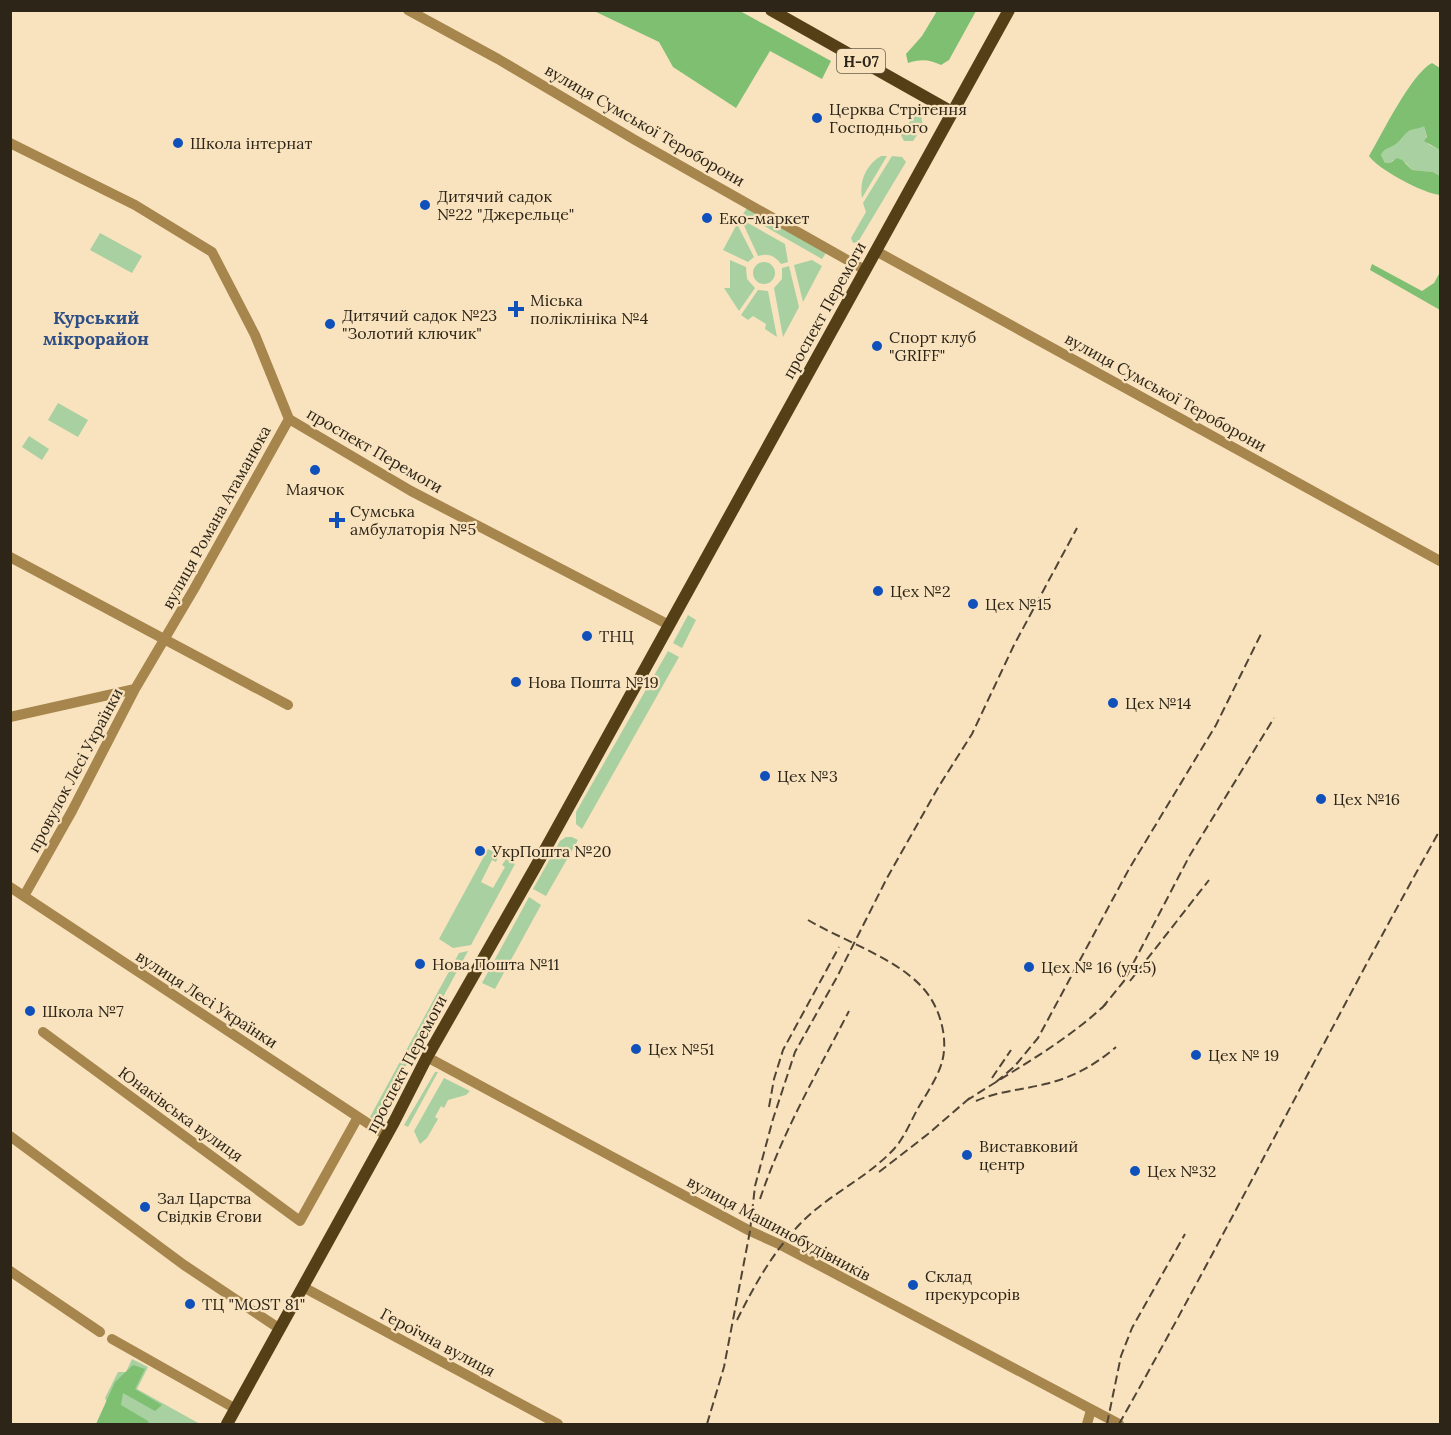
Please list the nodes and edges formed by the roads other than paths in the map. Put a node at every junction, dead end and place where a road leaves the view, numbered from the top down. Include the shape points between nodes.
1 (408, 10) edge
2 (771, 10) edge
3 (1008, 10) edge
4 (952, 112) junction
5 (10, 144) edge
6 (876, 251) junction
7 (865, 270) junction
8 (289, 419) junction
9 (10, 557) edge
10 (1440, 561) edge
11 (669, 625) junction
12 (164, 639) junction
13 (135, 689) junction
14 (288, 705) dead end
15 (10, 717) edge
16 (10, 887) edge
17 (24, 896) junction
18 (43, 1032) dead end
19 (427, 1057) junction
20 (358, 1117) junction
21 (10, 1136) edge
22 (387, 1136) junction
23 (10, 1271) edge
24 (303, 1287) junction
25 (280, 1329) junction
26 (100, 1332) dead end
27 (112, 1339) dead end
28 (236, 1408) junction
29 (1092, 1410) junction
30 (227, 1425) edge
31 (558, 1425) edge
32 (1087, 1425) edge
33 (1119, 1425) edge

1 - 7 street, вулиця Сумської Тероборони
2 - 4 main road, Н-07
3 - 4 main road, проспект Перемоги
4 - 6 main road, проспект Перемоги
5 - 8 street, вулиця Романа Атаманюка via 135,205 212,252 255,335
6 - 7 main road, проспект Перемоги
6 - 10 street, вулиця Сумської Тероборони
7 - 11 main road, проспект Перемоги
8 - 11 street, проспект Перемоги via 411,491
8 - 12 street, вулиця Романа Атаманюка
9 - 12 street
11 - 19 main road, проспект Перемоги
12 - 13 street, вулиця Романа Атаманюка
12 - 14 street
13 - 15 street
13 - 17 street, провулок Лесі Українки
16 - 17 street, вулиця Лесі Українки
17 - 20 street, вулиця Лесі Українки
18 - 20 street, Юнаківська вулиця via 300,1221
19 - 22 main road, проспект Перемоги
19 - 29 street, вулиця Машинобудівників
20 - 22 street, вулиця Лесі Українки
21 - 25 street via 184,1265
22 - 24 main road, проспект Перемоги
23 - 26 street
24 - 25 main road, проспект Перемоги
24 - 31 street, Героїчна вулиця
25 - 28 main road, проспект Перемоги
27 - 28 street
28 - 30 main road, проспект Перемоги
29 - 32 street
29 - 33 street, вулиця Машинобудівників

